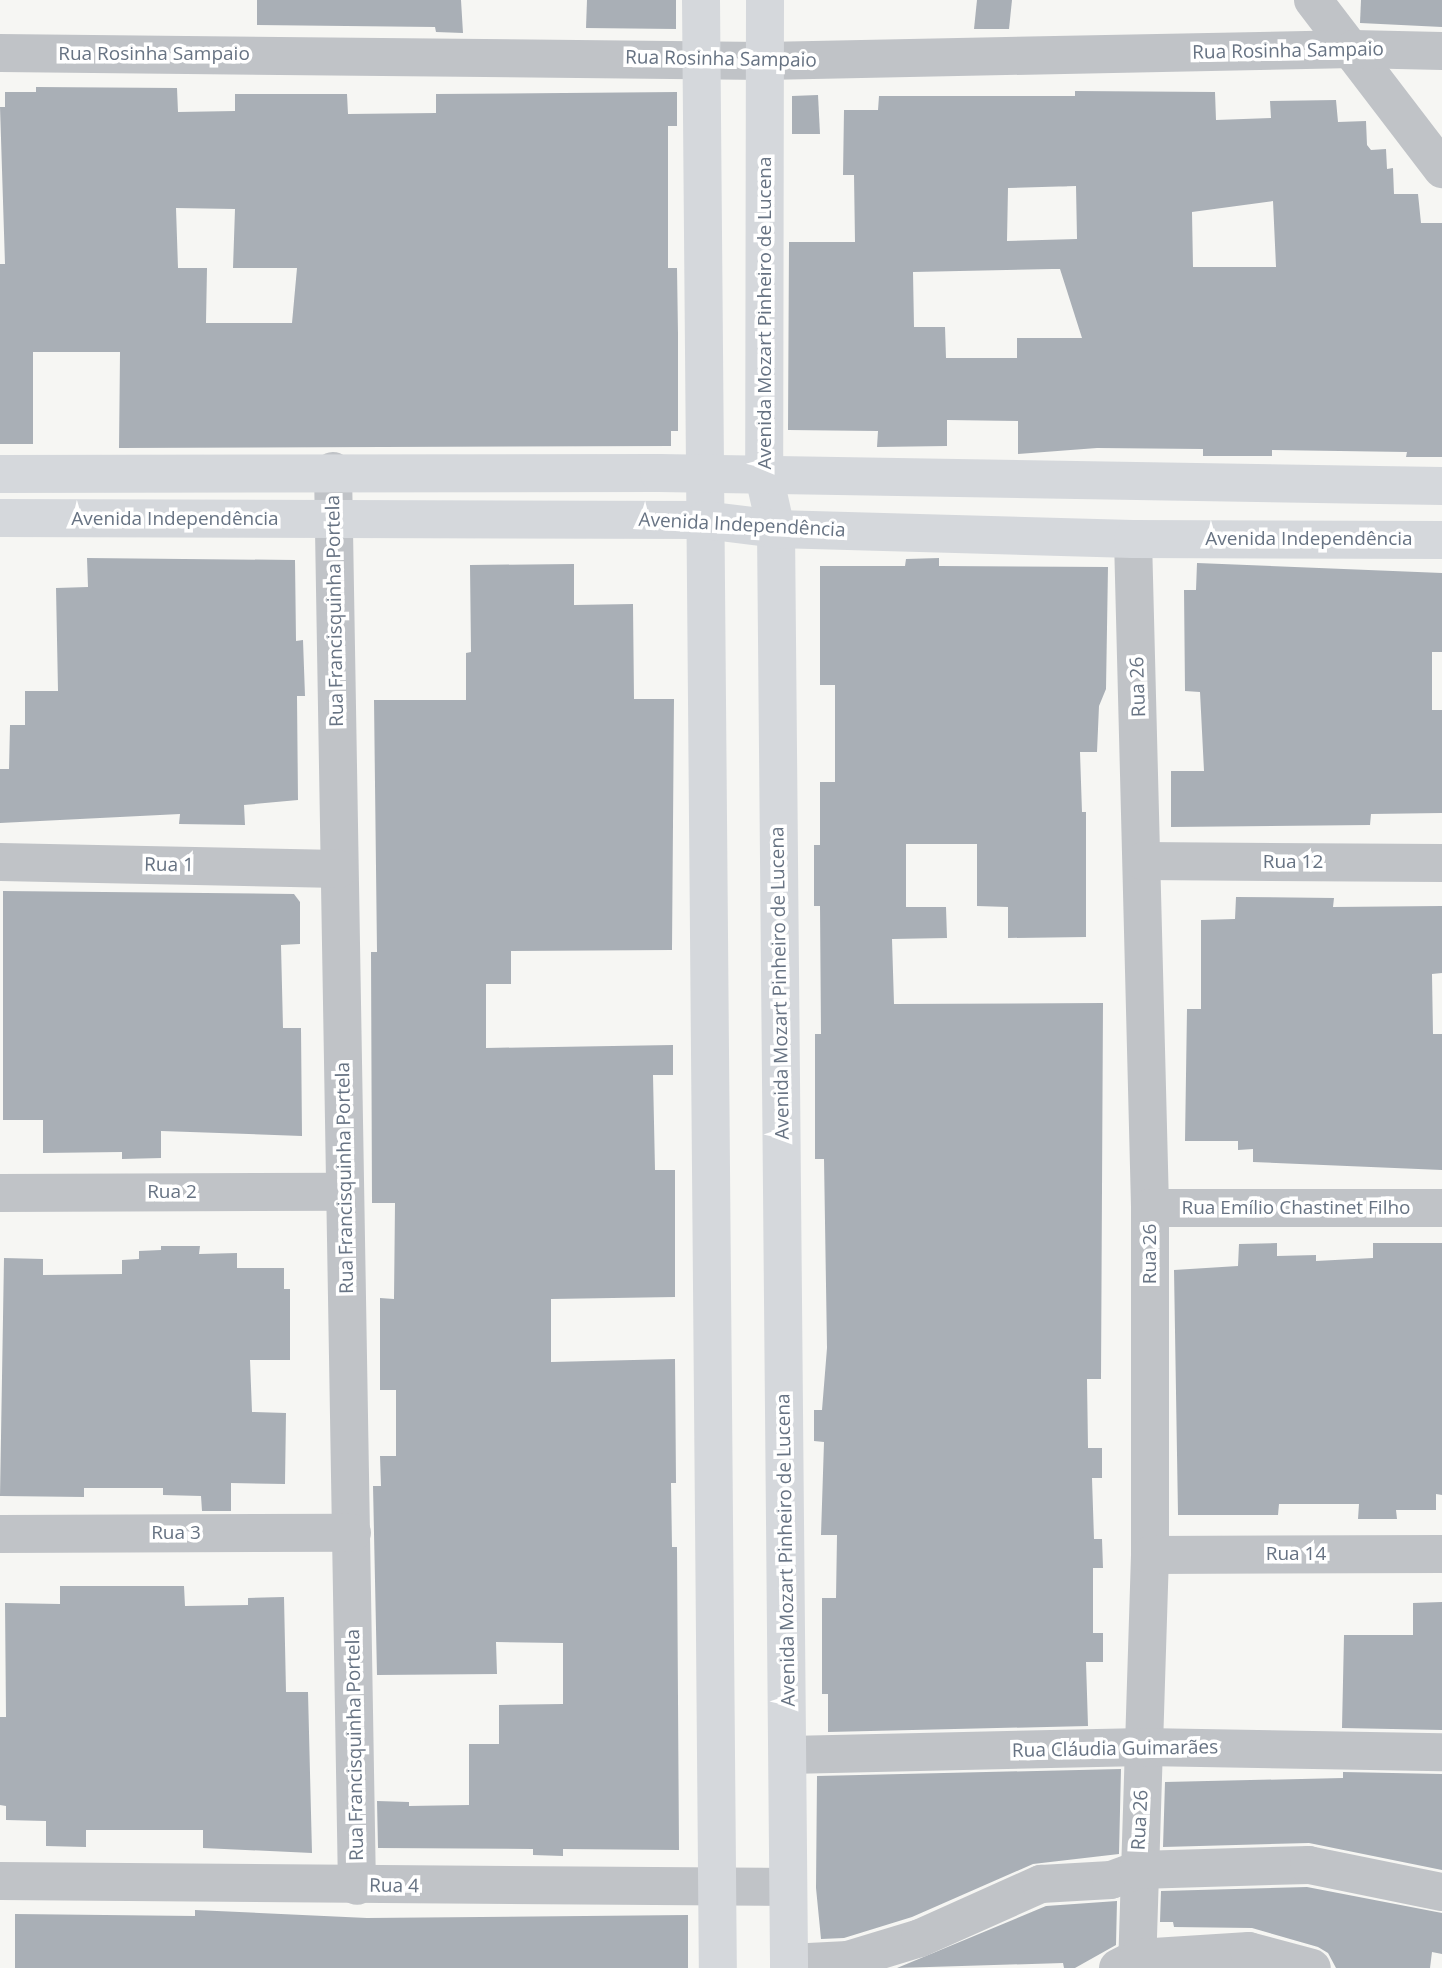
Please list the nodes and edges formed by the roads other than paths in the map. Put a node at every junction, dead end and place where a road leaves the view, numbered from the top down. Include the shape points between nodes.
1 (701, 0) edge
2 (765, 0) edge
3 (1313, 0) edge
4 (1354, 49) junction
5 (1442, 51) edge
6 (0, 53) edge
7 (701, 59) junction
8 (765, 61) junction
9 (1442, 169) edge
10 (333, 471) junction
11 (0, 474) edge
12 (703, 474) junction
13 (764, 476) junction
14 (1442, 486) edge
15 (0, 517) edge
16 (333, 520) junction
17 (704, 520) junction
18 (776, 528) junction
19 (1133, 539) junction
20 (1442, 540) edge
21 (1143, 861) junction
22 (0, 862) edge
23 (1442, 863) edge
24 (339, 869) junction
25 (345, 1192) junction
26 (0, 1193) edge
27 (1150, 1208) junction
28 (1442, 1208) edge
29 (352, 1533) junction
30 (0, 1534) edge
31 (1442, 1554) edge
32 (1150, 1555) junction
33 (1144, 1747) junction
34 (1442, 1752) edge
35 (789, 1755) junction
36 (1138, 1870) junction
37 (0, 1881) edge
38 (357, 1886) junction
39 (789, 1886) junction
40 (718, 1889) junction
41 (1442, 1892) edge
42 (1133, 1965) edge
43 (789, 1966) edge
44 (718, 1968) edge
45 (1312, 1968) edge

1 - 7 main road
2 - 8 main road, Avenida Mozart Pinheiro de Lucena
3 - 4 street
4 - 5 street, Rua Rosinha Sampaio
4 - 8 street, Rua Rosinha Sampaio
4 - 9 street
6 - 7 street, Rua Rosinha Sampaio
7 - 8 street, Rua Rosinha Sampaio
7 - 12 main road
8 - 13 main road, Avenida Mozart Pinheiro de Lucena
10 - 11 main road
10 - 12 main road
10 - 16 street, Rua Francisquinha Portela
12 - 13 main road
12 - 17 main road
13 - 14 main road
13 - 18 main road, Avenida Mozart Pinheiro de Lucena
15 - 16 main road, Avenida Independência
16 - 17 main road, Avenida Independência
16 - 24 street, Rua Francisquinha Portela
17 - 18 main road, Avenida Independência
17 - 40 main road
18 - 19 main road, Avenida Independência
18 - 35 main road, Avenida Mozart Pinheiro de Lucena
19 - 20 main road, Avenida Independência
19 - 21 street, Rua 26
21 - 23 street, Rua 12
21 - 27 street, Rua 26
22 - 24 street, Rua 1
24 - 25 street, Rua Francisquinha Portela
25 - 26 street, Rua 2
25 - 29 street, Rua Francisquinha Portela
27 - 28 street, Rua Emílio Chastinet Filho
27 - 32 street, Rua 26
29 - 30 street, Rua 3
29 - 38 street, Rua Francisquinha Portela
31 - 32 street, Rua 14
32 - 33 street, Rua 26
33 - 34 street, Rua Cláudia Guimarães
33 - 35 street, Rua Cláudia Guimarães
33 - 36 street, Rua 26
35 - 39 main road, Avenida Mozart Pinheiro de Lucena
36 - 41 street via 1309,1865
36 - 42 street, Rua 26
36 - 43 street via 1111,1880 1041,1884 920,1938 848,1959
37 - 38 street, Rua 4
38 - 40 street, Rua 4
39 - 40 street, Rua 4
39 - 43 main road, Avenida Mozart Pinheiro de Lucena
40 - 44 main road
42 - 45 street via 1249,1951

